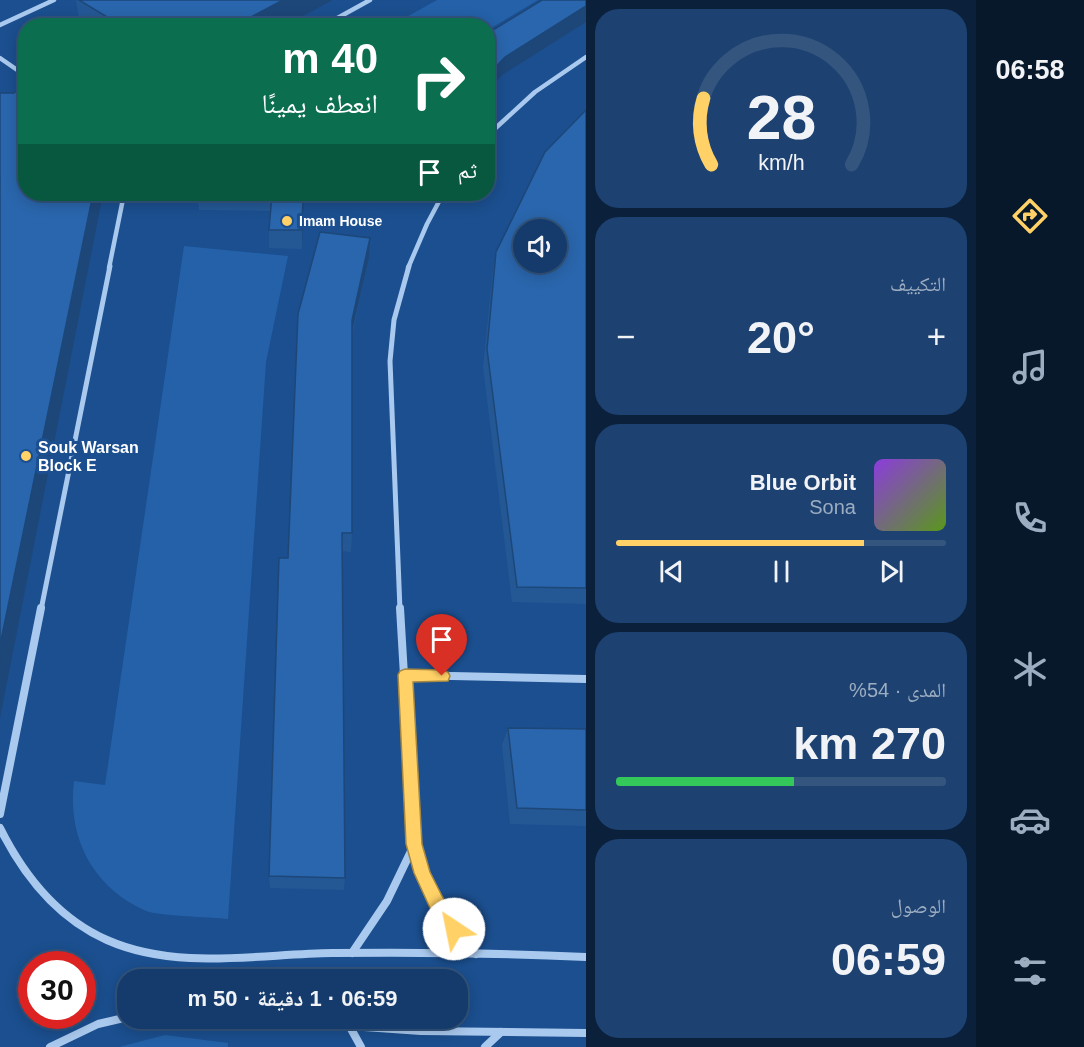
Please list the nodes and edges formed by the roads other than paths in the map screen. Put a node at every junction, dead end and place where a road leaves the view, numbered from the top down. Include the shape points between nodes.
1 (54, 0) edge
2 (370, 0) edge
3 (337, 18) edge
4 (0, 25) edge
5 (586, 57) edge
6 (0, 58) edge
7 (18, 70) edge
8 (495, 129) edge
9 (123, 201) edge
10 (439, 201) edge
11 (405, 675) junction
12 (586, 679) edge
13 (0, 814) edge
14 (0, 828) edge
15 (414, 844) junction
16 (352, 952) junction
17 (476, 954) junction
18 (586, 957) edge
19 (117, 1018) edge
20 (351, 1029) edge
21 (386, 1029) edge
22 (501, 1032) junction
23 (586, 1033) edge
24 (50, 1047) edge
25 (361, 1047) edge
26 (485, 1047) edge

1 - 4 street
2 - 3 street
5 - 8 street via 536,92
6 - 7 street
9 - 13 street
10 - 11 street via 415,248 403,283 389,360
11 - 12 street
11 - 15 street
14 - 16 street via 25,875 45,898 95,934 125,947 190,957
15 - 16 street via 389,900
15 - 17 street via 436,902
16 - 17 street
17 - 18 street
19 - 24 street
20 - 25 street
21 - 22 street
22 - 23 street
22 - 26 street

